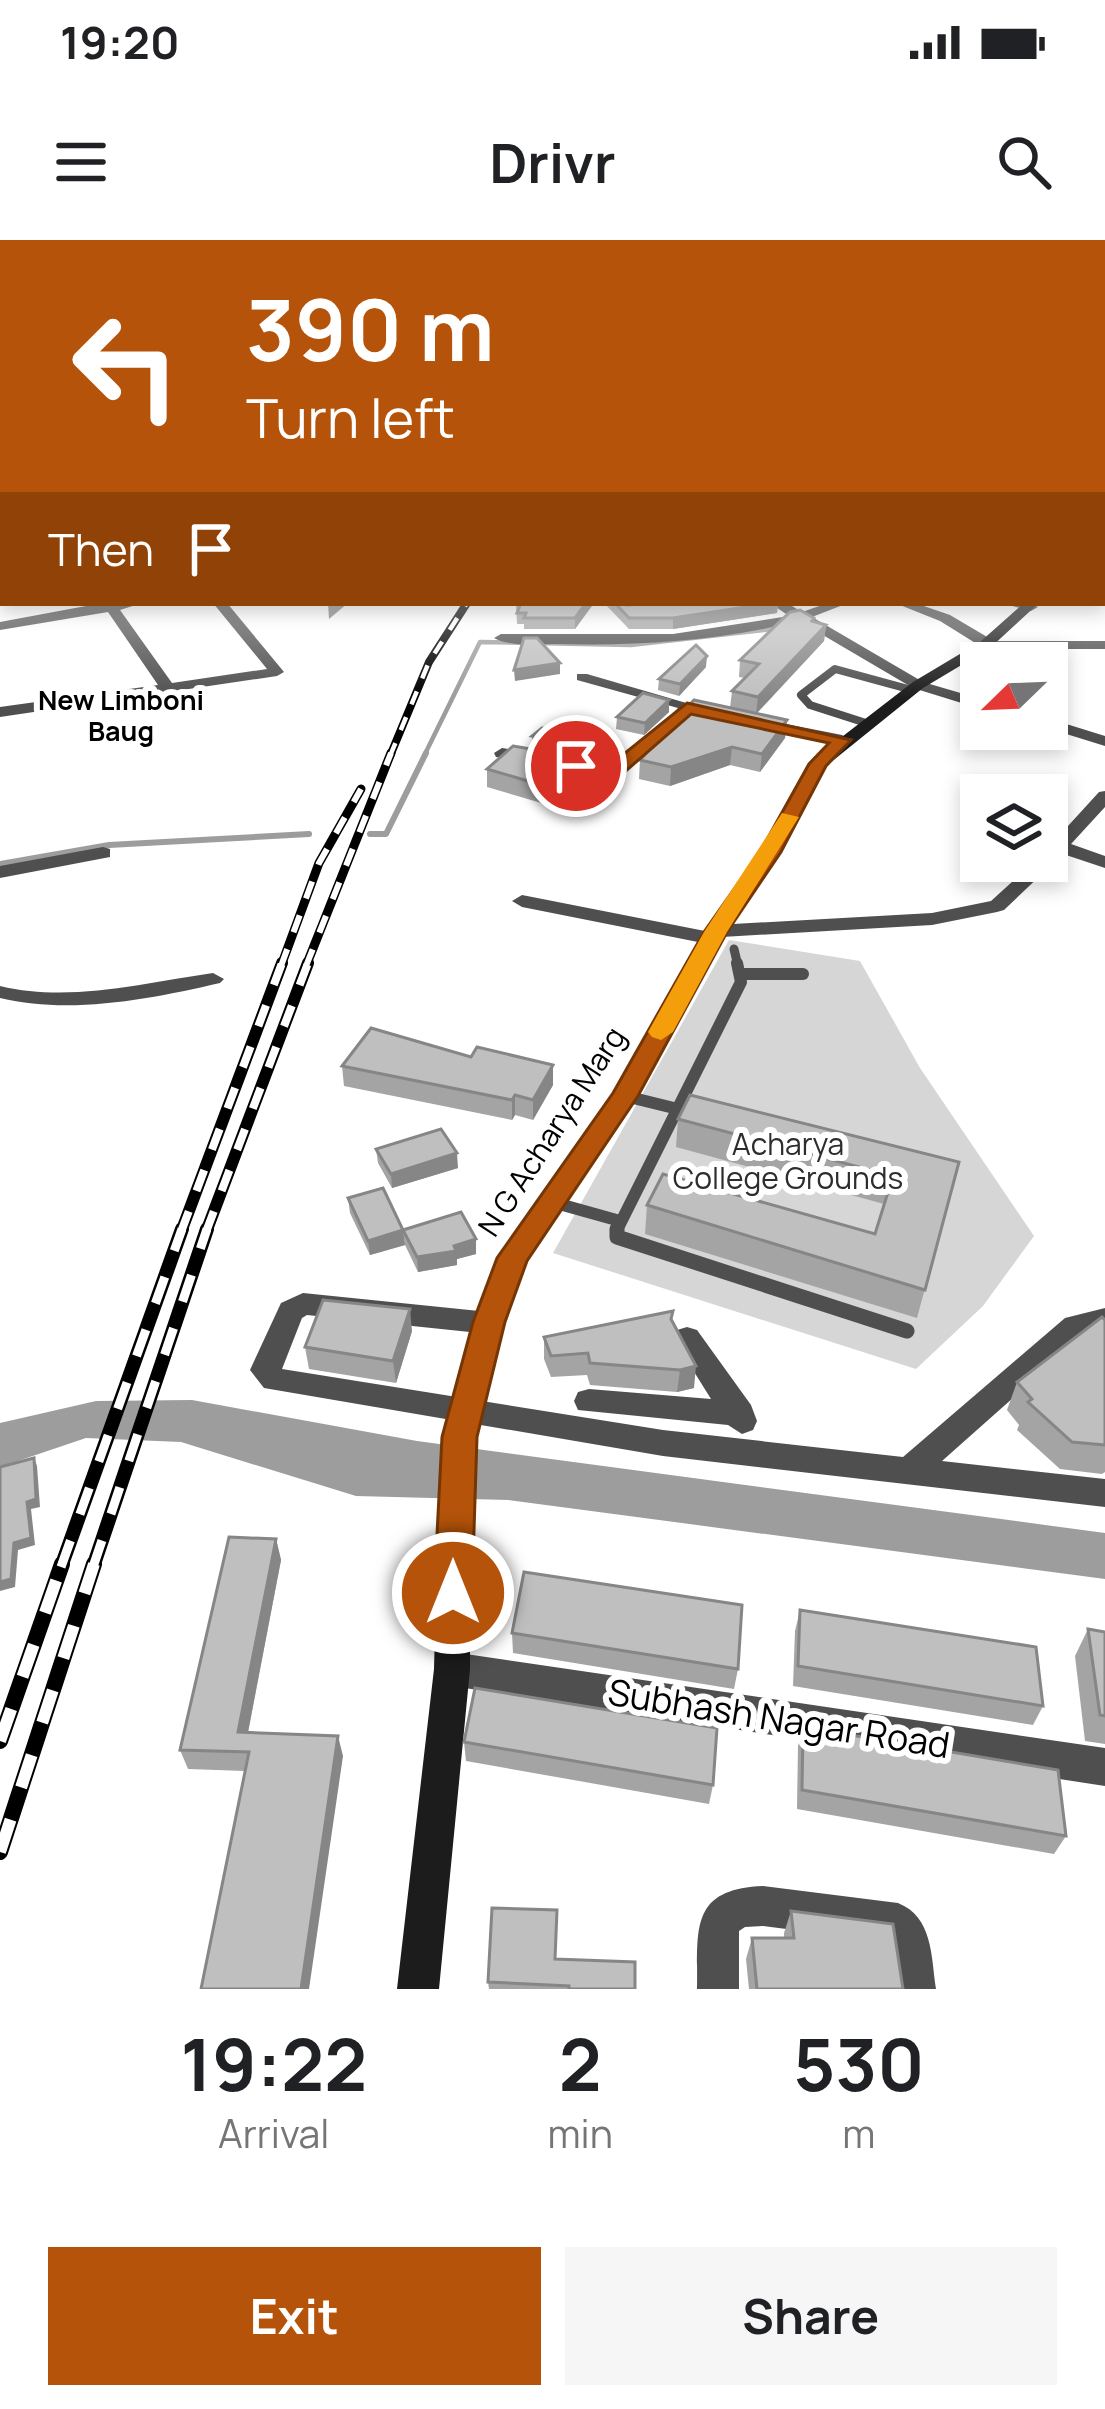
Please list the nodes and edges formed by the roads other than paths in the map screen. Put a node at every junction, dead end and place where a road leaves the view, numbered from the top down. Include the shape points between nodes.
1 (105, 606) edge
2 (111, 606) edge
3 (222, 606) edge
4 (781, 606) edge
5 (834, 606) edge
6 (843, 606) edge
7 (911, 606) edge
8 (958, 606) edge
9 (1022, 606) edge
10 (976, 619) dead end
11 (802, 621) junction
12 (0, 626) edge
13 (501, 638) dead end
14 (984, 642) edge
15 (987, 642) edge
16 (1068, 644) edge
17 (1105, 645) edge
18 (960, 659) edge
19 (582, 677) dead end
20 (167, 686) junction
21 (915, 687) junction
22 (960, 699) edge
23 (687, 708) junction
24 (0, 712) edge
25 (866, 723) junction
26 (1068, 729) edge
27 (842, 740) junction
28 (1105, 740) edge
29 (502, 753) edge
30 (1104, 797) edge
31 (1068, 837) edge
32 (103, 853) dead end
33 (1068, 858) edge
34 (1105, 862) edge
35 (0, 872) edge
36 (1023, 882) edge
37 (522, 901) dead end
38 (721, 940) junction
39 (742, 974) junction
40 (803, 974) dead end
41 (214, 979) dead end
42 (0, 992) edge
43 (625, 1096) junction
44 (681, 1104) junction
45 (702, 1109) edge
46 (548, 1201) junction
47 (620, 1222) junction
48 (1105, 1319) edge
49 (489, 1322) junction
50 (907, 1331) dead end
51 (687, 1338) edge
52 (589, 1401) dead end
53 (740, 1414) junction
54 (462, 1424) junction
55 (752, 1452) junction
56 (912, 1468) junction
57 (1105, 1493) edge
58 (452, 1669) junction
59 (1105, 1767) edge
60 (418, 1989) edge
61 (718, 1989) edge
62 (915, 1989) edge

1 - 12 street
2 - 20 street
3 - 20 street via 277,672
4 - 11 street
5 - 11 street
6 - 11 street
7 - 14 street
8 - 10 street
9 - 15 main road, N G Acharya Marg
11 - 13 street via 643,643
11 - 21 street
16 - 17 street
18 - 21 main road, N G Acharya Marg
19 - 23 street
20 - 24 street
21 - 22 street
21 - 25 main road, N G Acharya Marg
21 - 25 lane via 835,669 801,695
23 - 27 street
23 - 29 street via 613,772
25 - 27 main road, N G Acharya Marg
26 - 28 street
27 - 38 main road, N G Acharya Marg via 818,764
30 - 31 street
32 - 35 street
33 - 34 street
36 - 38 street via 998,906 932,919
37 - 38 street
38 - 39 lane
38 - 43 main road, N G Acharya Marg
39 - 40 lane
39 - 44 lane
41 - 42 street via 67,997
43 - 44 lane
43 - 46 main road, N G Acharya Marg
44 - 45 lane
44 - 47 lane
46 - 47 lane
46 - 49 main road, N G Acharya Marg via 512,1258
47 - 50 lane via 624,1242
48 - 56 street via 1075,1326
49 - 54 main road, N G Acharya Marg
49 - 54 street via 303,1304 291,1311 265,1370 274,1380
51 - 53 street
52 - 53 street
53 - 55 street
54 - 55 street
54 - 58 main road, N G Acharya Marg
55 - 56 street
56 - 57 street
58 - 59 street, Subhash Nagar Road
58 - 60 main road, N G Acharya Marg
61 - 62 street via 719,1922 737,1907 763,1906 898,1923 908,1934

